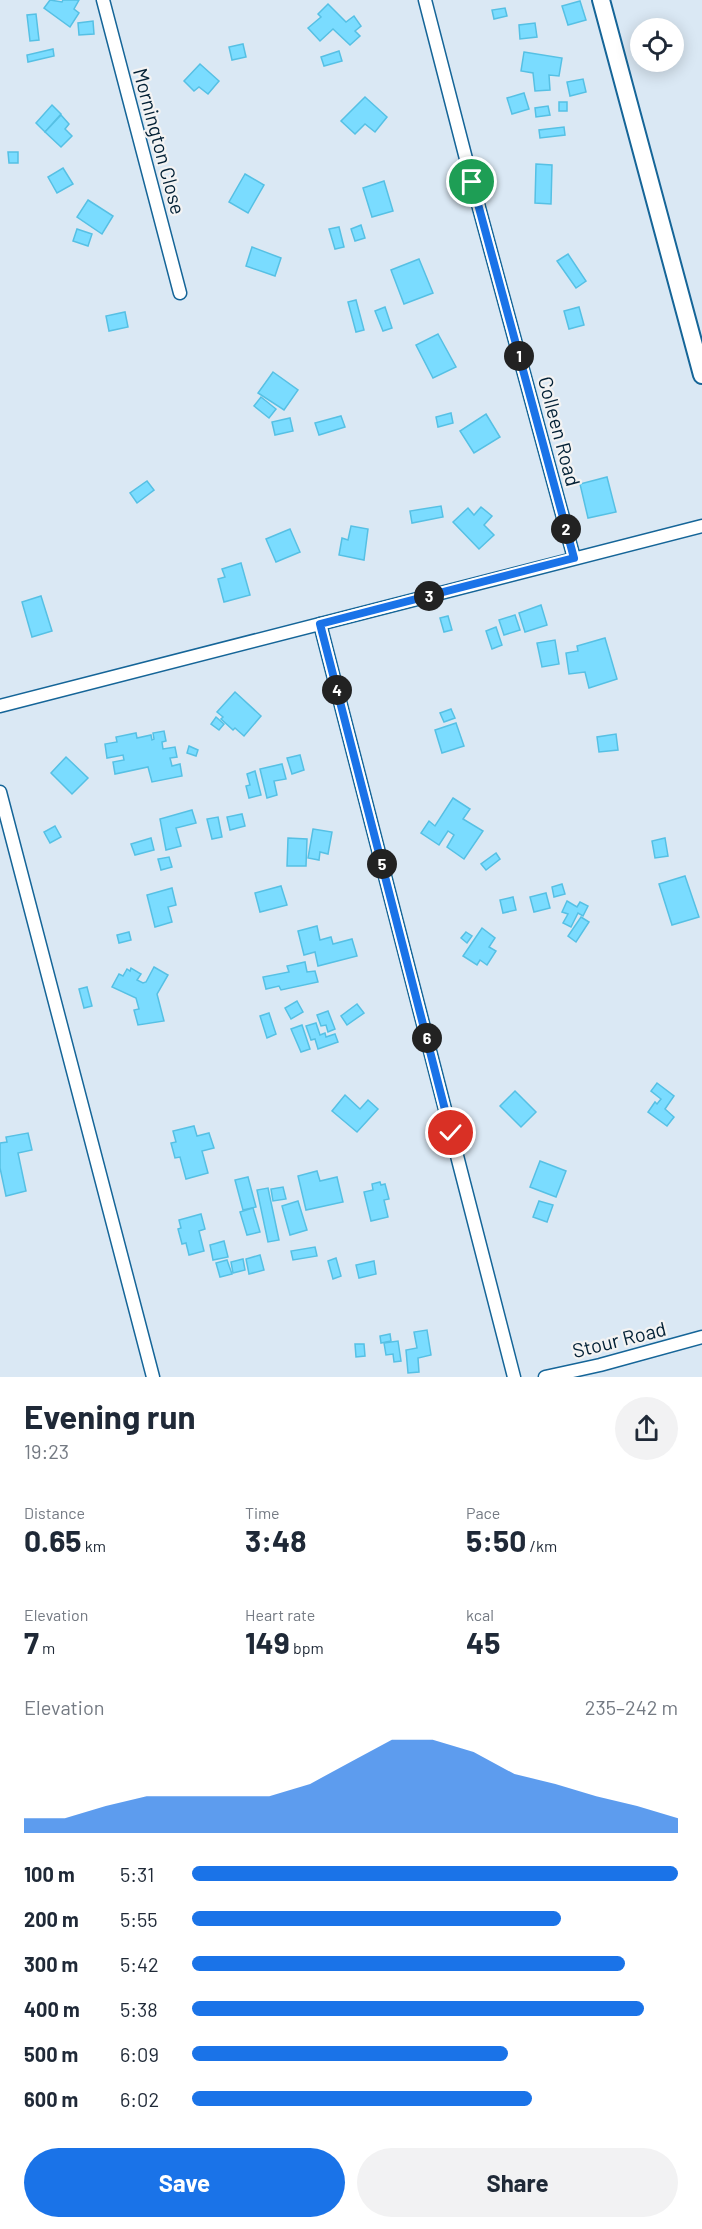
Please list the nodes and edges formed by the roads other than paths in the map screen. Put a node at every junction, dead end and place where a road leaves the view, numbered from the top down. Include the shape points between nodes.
1 (103, 0) edge
2 (425, 0) edge
3 (601, 0) edge
4 (180, 292) dead end
5 (702, 375) edge
6 (702, 526) edge
7 (574, 558) junction
8 (320, 624) junction
9 (0, 706) edge
10 (0, 792) edge
11 (702, 1337) edge
12 (153, 1377) edge
13 (514, 1377) edge
14 (544, 1377) edge

1 - 4 street, Mornington Close
2 - 7 street, Colleen Road
3 - 5 main road
6 - 7 street
7 - 8 street
8 - 9 street
8 - 13 street
10 - 12 street
11 - 14 street, Stour Road

